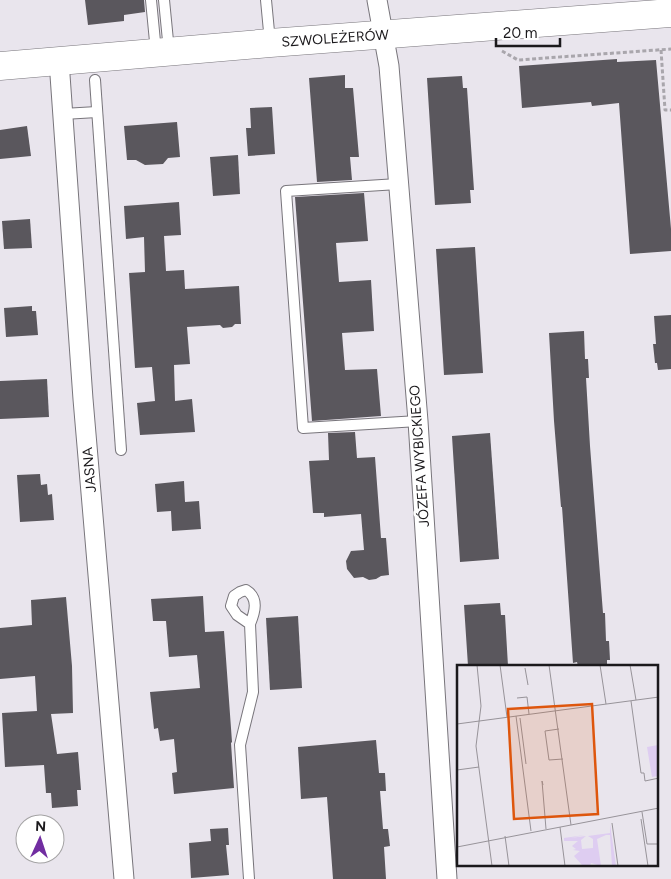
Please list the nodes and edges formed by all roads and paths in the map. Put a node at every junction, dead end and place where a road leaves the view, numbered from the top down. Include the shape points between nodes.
1 (151, 0) edge
2 (164, 0) edge
3 (266, 0) edge
4 (377, 0) edge
5 (671, 13) edge
6 (382, 34) junction
7 (270, 43) junction
8 (496, 47) dead end
9 (671, 49) edge
10 (661, 50) junction
11 (162, 53) junction
12 (59, 61) junction
13 (0, 66) edge
14 (95, 80) dead end
15 (671, 110) edge
16 (98, 112) junction
17 (63, 114) junction
18 (398, 184) junction
19 (418, 421) junction
20 (121, 450) dead end
21 (250, 624) dead end
22 (124, 879) edge
23 (249, 879) edge
24 (447, 879) edge

1 - 11 lane
2 - 11 lane
3 - 7 lane
4 - 6 street, JÓZEFA WYBICKIEGO
5 - 6 street, SZWOLEŻERÓW
6 - 7 street, SZWOLEŻERÓW
6 - 18 street, JÓZEFA WYBICKIEGO via 388,66
7 - 11 street, SZWOLEŻERÓW
8 - 10 path via 518,60
9 - 10 path
10 - 15 path via 665,110
11 - 12 street, SZWOLEŻERÓW
12 - 13 street, SZWOLEŻERÓW
12 - 17 street, JASNA
14 - 16 lane
16 - 17 lane
16 - 20 lane
17 - 22 street, JASNA via 97,577
18 - 19 street, JÓZEFA WYBICKIEGO
18 - 19 lane via 286,191 303,428
19 - 24 street, JÓZEFA WYBICKIEGO
21 - 23 lane via 254,692 240,745

